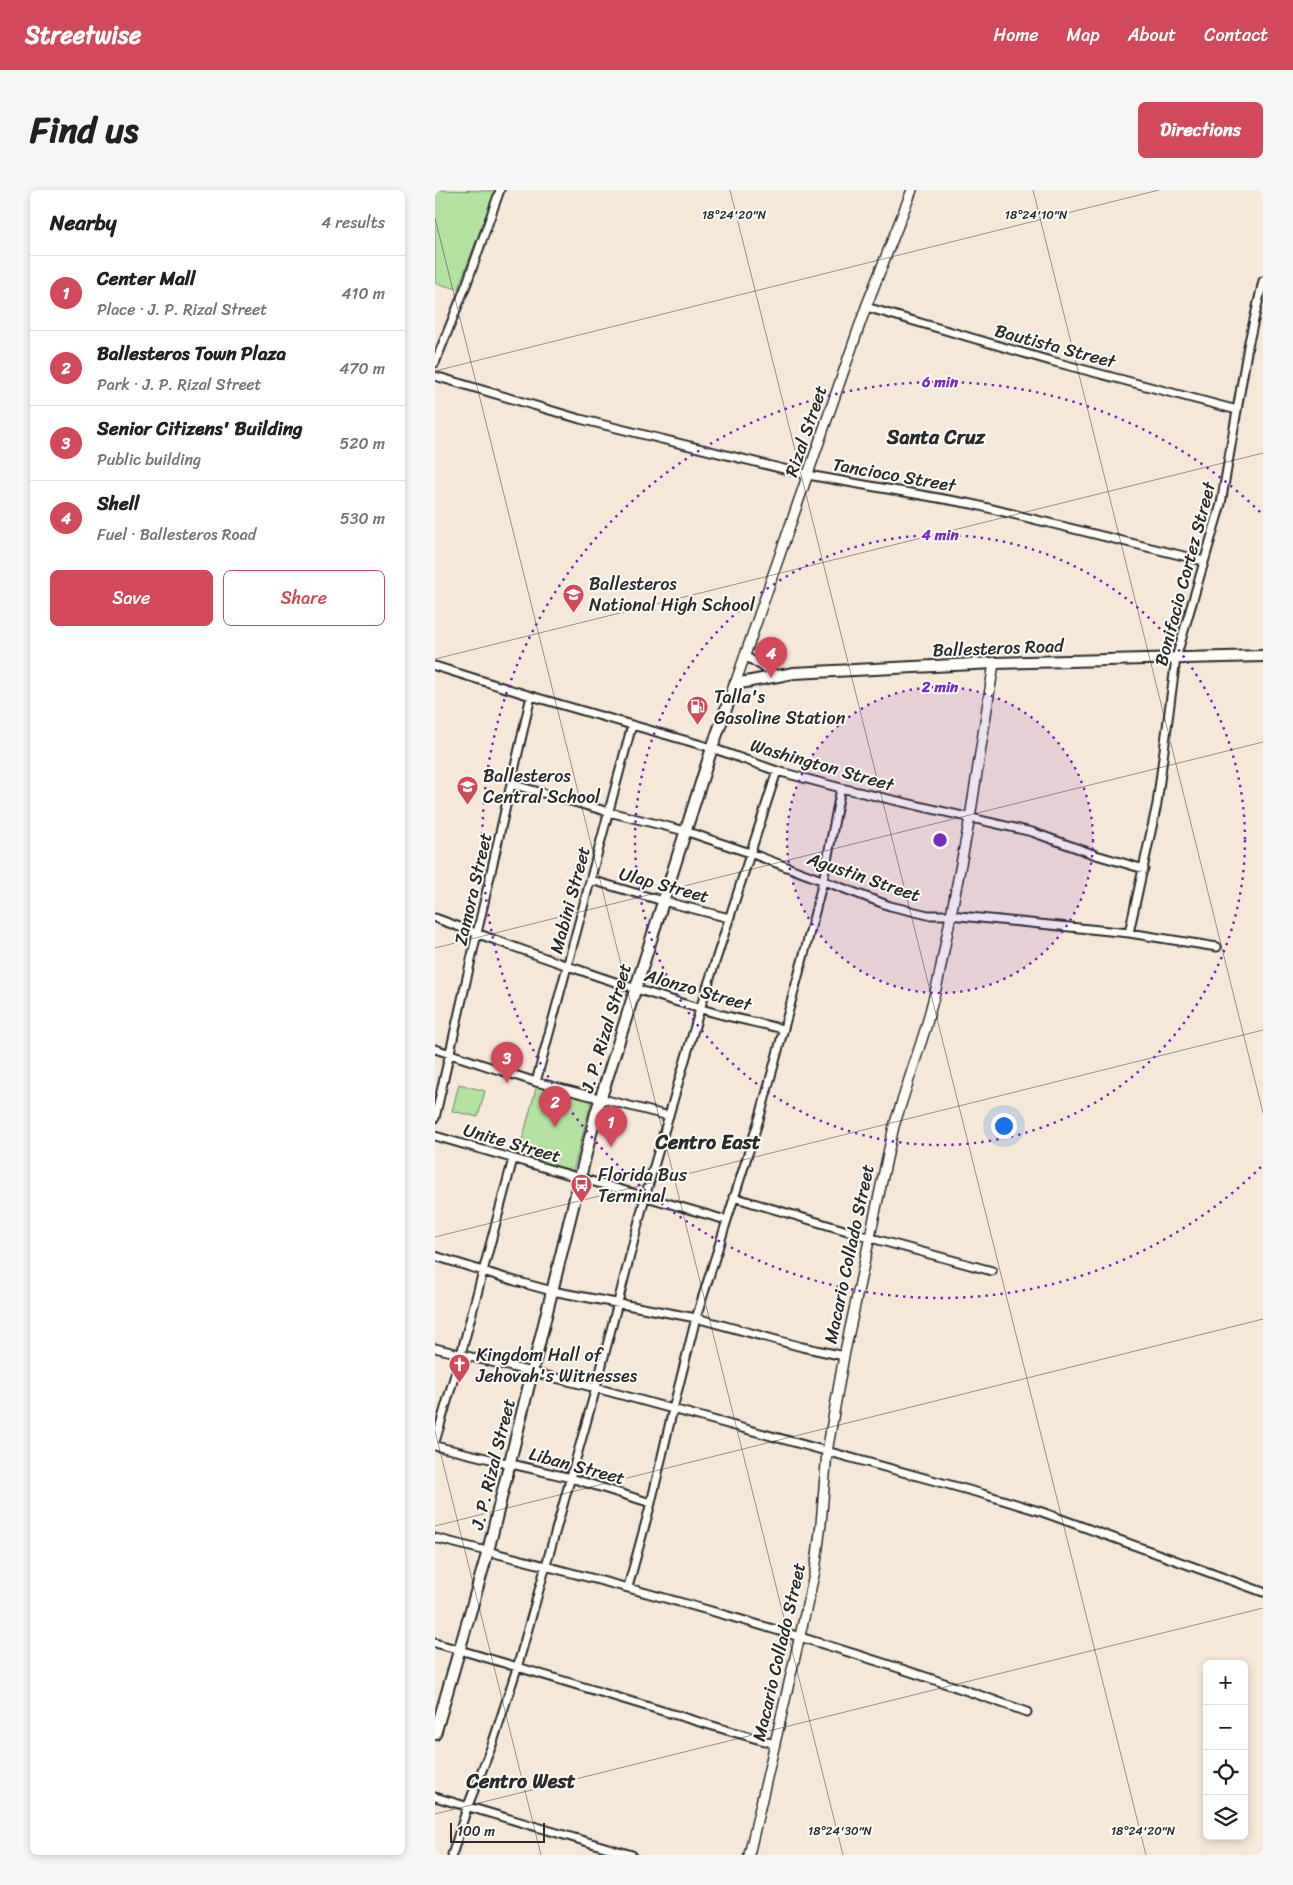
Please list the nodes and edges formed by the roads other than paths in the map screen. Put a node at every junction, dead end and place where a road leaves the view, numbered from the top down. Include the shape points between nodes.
1 (500, 190) edge
2 (912, 190) edge
3 (1263, 281) edge
4 (866, 307) junction
5 (435, 363) edge
6 (435, 376) edge
7 (1237, 410) junction
8 (808, 475) junction
9 (1204, 560) junction
10 (745, 656) junction
11 (1263, 656) edge
12 (1176, 658) junction
13 (994, 664) junction
14 (435, 666) edge
15 (777, 675) junction
16 (735, 684) junction
17 (531, 696) junction
18 (632, 725) junction
19 (712, 748) junction
20 (777, 771) junction
21 (511, 784) junction
22 (841, 788) junction
23 (609, 812) junction
24 (970, 818) junction
25 (685, 831) junction
26 (750, 853) junction
27 (1144, 869) junction
28 (591, 880) junction
29 (823, 881) junction
30 (663, 901) junction
31 (950, 915) junction
32 (435, 918) edge
33 (729, 918) junction
34 (1129, 933) junction
35 (478, 934) junction
36 (1217, 947) dead end
37 (568, 966) junction
38 (635, 988) junction
39 (700, 1009) junction
40 (783, 1029) junction
41 (435, 1049) edge
42 (451, 1053) junction
43 (536, 1082) junction
44 (601, 1098) junction
45 (669, 1116) junction
46 (435, 1118) edge
47 (435, 1136) edge
48 (513, 1159) junction
49 (580, 1179) junction
50 (645, 1197) junction
51 (733, 1197) junction
52 (726, 1220) junction
53 (871, 1238) junction
54 (435, 1256) edge
55 (483, 1271) junction
56 (992, 1271) dead end
57 (552, 1291) junction
58 (619, 1303) junction
59 (696, 1318) junction
60 (435, 1348) edge
61 (461, 1354) junction
62 (844, 1356) junction
63 (532, 1373) junction
64 (596, 1388) junction
65 (673, 1409) junction
66 (435, 1442) edge
67 (435, 1446) edge
68 (827, 1452) junction
69 (510, 1464) junction
70 (571, 1478) junction
71 (651, 1504) junction
72 (435, 1538) edge
73 (488, 1551) junction
74 (546, 1566) junction
75 (628, 1587) junction
76 (1263, 1592) edge
77 (800, 1638) junction
78 (435, 1643) edge
79 (459, 1650) junction
80 (517, 1668) junction
81 (1027, 1712) dead end
82 (435, 1734) edge
83 (775, 1744) junction
84 (435, 1797) edge
85 (467, 1808) junction
86 (453, 1855) edge
87 (633, 1855) edge
88 (749, 1855) edge

1 - 5 street
2 - 4 street, Rizal Street
3 - 7 street, Bonifacio Cortez Street
4 - 7 street, Bautista Street via 1051,362
4 - 8 street, Rizal Street
6 - 8 street, Tancioco Street via 580,419
7 - 9 street, Bonifacio Cortez Street via 1221,504
8 - 9 street, Tancioco Street via 972,504
8 - 10 street, Rizal Street
9 - 12 street, Bonifacio Cortez Street
10 - 15 street
10 - 16 street, Rizal Street
11 - 12 main road, Ballesteros Road
12 - 13 main road, Ballesteros Road
12 - 27 street, Bonifacio Cortez Street via 1157,804
13 - 15 main road, Ballesteros Road
13 - 24 street, Macario Collado Street
14 - 17 street, Washington Street
15 - 16 main road, Ballesteros Road
16 - 19 main road, J. P. Rizal Street
17 - 18 street, Washington Street
17 - 21 street, Zamora Street
18 - 19 street, Washington Street
18 - 23 street, Mabini Street
19 - 20 street, Washington Street
19 - 25 main road, J. P. Rizal Street
20 - 22 street, Washington Street
20 - 26 street
21 - 23 street, Agustin Street
21 - 35 street, Zamora Street
22 - 24 street, Washington Street
22 - 29 street
23 - 25 street, Agustin Street
23 - 28 street, Mabini Street
24 - 27 street, Washington Street via 1032,832
24 - 31 street, Macario Collado Street
25 - 26 street, Agustin Street
25 - 30 main road, J. P. Rizal Street
26 - 29 street, Agustin Street
26 - 33 street
27 - 34 street, Bonifacio Cortez Street
28 - 30 street, Ulap Street
28 - 37 street, Mabini Street
29 - 31 street, Agustin Street via 890,906
29 - 40 street
30 - 33 street, Ulap Street
30 - 38 main road, J. P. Rizal Street
31 - 34 street, Agustin Street
31 - 53 street, Macario Collado Street via 933,1001 894,1126
32 - 35 street, Alonzo Street
33 - 39 street
34 - 36 street, Agustin Street
35 - 37 street, Alonzo Street
35 - 42 street, Zamora Street
37 - 38 street, Alonzo Street
37 - 43 street, Mabini Street
38 - 39 street, Alonzo Street
38 - 44 main road, J. P. Rizal Street
39 - 40 street, Alonzo Street
39 - 45 street
40 - 51 street via 761,1113
41 - 42 street
42 - 43 street
42 - 46 street, Zamora Street
43 - 44 street
44 - 45 street
44 - 49 main road, J. P. Rizal Street
45 - 50 street
47 - 48 street, Unite Street
48 - 49 street, Unite Street
48 - 55 street
49 - 50 street, Unite Street
49 - 57 main road, J. P. Rizal Street
50 - 52 street, Unite Street
50 - 58 street
51 - 52 street
51 - 53 street
52 - 59 street
53 - 56 street
53 - 62 street, Macario Collado Street
54 - 55 street
55 - 57 street
55 - 61 street
57 - 58 street
57 - 63 main road, J. P. Rizal Street
58 - 59 street
58 - 64 street
59 - 62 street
59 - 65 street
60 - 61 street
61 - 63 street
61 - 66 street
62 - 68 street, Macario Collado Street
63 - 64 street
63 - 69 main road, J. P. Rizal Street
64 - 65 street
64 - 70 street
65 - 68 street
65 - 71 street
67 - 69 street, Liban Street
68 - 76 street via 951,1484 1042,1512
68 - 77 street, Macario Collado Street via 815,1571
69 - 70 street, Liban Street
69 - 73 main road, J. P. Rizal Street
70 - 71 street, Liban Street
70 - 74 street
71 - 75 street
72 - 73 street
73 - 74 street
73 - 79 main road, J. P. Rizal Street
74 - 75 street
74 - 80 street
75 - 77 street
77 - 81 street via 871,1658
77 - 83 street, Macario Collado Street
78 - 79 street
79 - 80 street
79 - 82 main road, J. P. Rizal Street
80 - 83 street
80 - 85 street
83 - 88 street, Macario Collado Street
84 - 85 street
85 - 86 street
85 - 87 street

